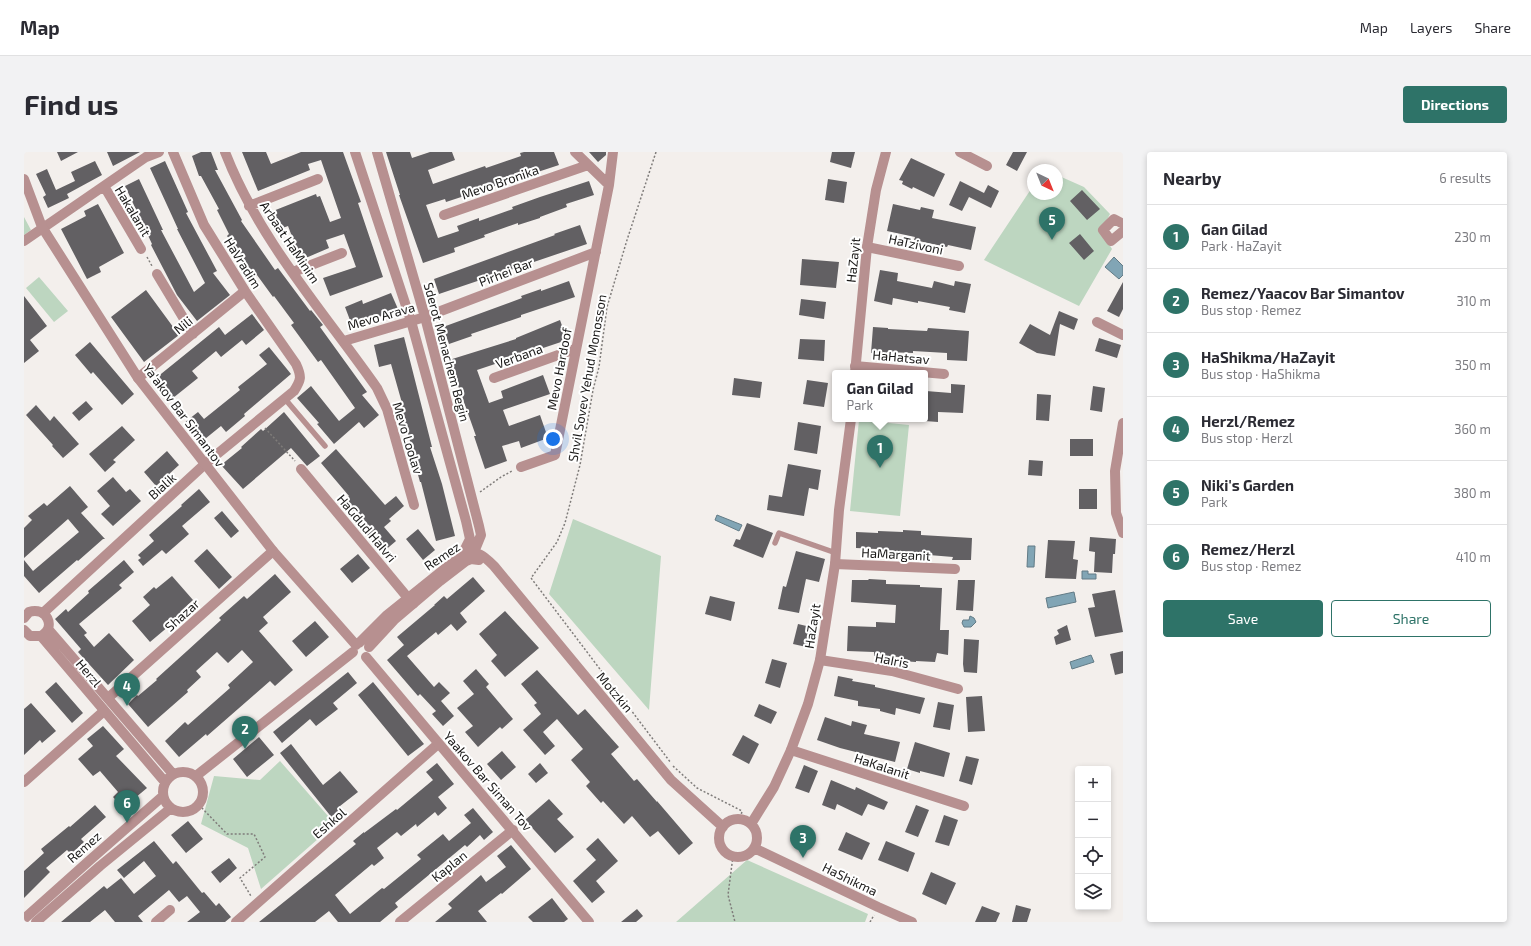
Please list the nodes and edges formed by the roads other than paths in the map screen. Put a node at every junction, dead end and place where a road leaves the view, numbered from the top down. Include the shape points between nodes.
1 (159, 152) edge
2 (173, 152) edge
3 (225, 152) edge
4 (355, 152) edge
5 (377, 152) edge
6 (575, 152) edge
7 (613, 152) edge
8 (886, 152) edge
9 (960, 152) edge
10 (145, 155) edge
11 (588, 165) junction
12 (987, 166) dead end
13 (24, 179) edge
14 (318, 179) dead end
15 (609, 185) junction
16 (104, 186) junction
17 (249, 206) junction
18 (444, 215) dead end
19 (1123, 224) edge
20 (42, 227) junction
21 (1123, 231) edge
22 (24, 240) edge
23 (867, 247) junction
24 (141, 249) road end
25 (596, 252) junction
26 (342, 253) dead end
27 (959, 266) dead end
28 (293, 272) junction
29 (157, 274) road end
30 (245, 291) junction
31 (425, 317) junction
32 (411, 321) junction
33 (1097, 322) dead end
34 (193, 334) junction
35 (1123, 335) edge
36 (344, 341) junction
37 (575, 349) junction
38 (855, 370) edge
39 (928, 373) edge
40 (944, 374) dead end
41 (138, 378) junction
42 (494, 378) dead end
43 (300, 382) joint
44 (285, 399) junction
45 (851, 422) edge
46 (1123, 423) edge
47 (325, 446) dead end
48 (205, 464) junction
49 (521, 467) road end
50 (301, 469) road end
51 (1119, 494) edge
52 (414, 505) dead end
53 (1123, 533) edge
54 (775, 543) dead end
55 (273, 551) junction
56 (836, 553) junction
57 (469, 555) junction
58 (835, 564) junction
59 (494, 566) joint
60 (955, 569) dead end
61 (411, 601) junction
62 (26, 612) edge
63 (43, 612) junction
64 (24, 631) edge
65 (44, 633) junction
66 (359, 647) junction
67 (366, 657) junction
68 (820, 660) junction
69 (958, 689) dead end
70 (108, 698) junction
71 (104, 711) junction
72 (438, 744) junction
73 (791, 750) junction
74 (173, 774) junction
75 (196, 776) junction
76 (24, 782) edge
77 (165, 782) junction
78 (163, 796) junction
79 (964, 806) dead end
80 (171, 808) junction
81 (751, 824) junction
82 (723, 827) junction
83 (513, 830) junction
84 (754, 848) junction
85 (170, 910) dead end
86 (24, 919) edge
87 (36, 922) edge
88 (156, 922) edge
89 (236, 922) edge
90 (400, 922) edge
91 (589, 922) edge
92 (912, 922) edge

1 - 10 street
2 - 30 street, HaVradim via 204,225
3 - 17 street, Arbaat HaMinim
4 - 32 street, Sderot Menachem Begin
5 - 31 street, Sderot Menachem Begin
6 - 11 street
7 - 15 street, Mevo Hardoof
8 - 23 street, HaZayit via 876,190
9 - 12 street
10 - 16 street
11 - 15 street
11 - 18 street, Mevo Bronika
13 - 20 street, Ya'akov Bar Simantov
14 - 17 street
15 - 25 street, Mevo Hardoof
16 - 20 street
16 - 24 street, Hakalanit
17 - 28 street, Arbaat HaMinim
19 - 21 street via 1114,220 1103,230 1110,241
20 - 22 street
20 - 41 street, Ya'akov Bar Simantov
23 - 27 street, HaTzivoni
23 - 38 street, HaZayit
25 - 31 street, Pirhei Bar
25 - 37 street, Mevo Hardoof
26 - 28 street
28 - 36 street, Arbaat HaMinim
29 - 34 street
30 - 34 street, Nili
30 - 43 street, HaVradim via 296,364 300,372
31 - 32 street, Mevo Arava
31 - 57 street, Sderot Menachem Begin via 481,535
32 - 36 street, Mevo Arava
32 - 57 street, Sderot Menachem Begin via 469,532
33 - 35 street
34 - 41 street, Nili
36 - 52 street, Mevo Loolav via 377,388 387,409
37 - 42 street, Verbana
37 - 49 street, Mevo Hardoof via 555,455
39 - 40 street, HaHatsav
41 - 48 street, Ya'akov Bar Simantov
43 - 44 street, Bialik
44 - 47 lane
44 - 48 street, Bialik
45 - 56 street, HaZayit
46 - 51 street via 1115,471
48 - 55 street, Ya'akov Bar Simantov
48 - 63 street, Bialik
50 - 61 street, HaGdud HaIvri
51 - 53 street via 1116,513
54 - 56 lane via 779,533
55 - 66 street, Ya'akov Bar Simantov
55 - 70 street, Shazar
56 - 58 street, HaZayit
57 - 59 street, Remez
57 - 61 street, Remez via 466,561
58 - 60 street, HaMarganit
58 - 68 street, HaZayit
59 - 82 street, Motzkin via 671,780
61 - 66 street, Remez via 394,620
62 - 63 street
63 - 65 street via 49,622
64 - 65 street via 33,637
65 - 70 street, Herzl
65 - 71 street, Herzl
66 - 67 street via 370,652
66 - 67 street via 355,656 359,659
66 - 75 street, Remez
67 - 72 street, Yaakov Bar Siman Tov
68 - 69 street, HaIris via 892,671
68 - 73 street, HaZayit via 808,704
70 - 74 street, Herzl
71 - 76 street
71 - 77 street, Herzl
72 - 83 street, Yaakov Bar Siman Tov
72 - 89 street, Eshkol
73 - 79 street, HaKalanit
73 - 81 street, HaZayit via 774,787
74 - 75 street via 185,772
74 - 77 street
75 - 80 street via 204,794 199,805 188,812
77 - 78 street
78 - 80 street
78 - 86 street, Remez
80 - 87 street, Remez
81 - 82 street via 736,819
81 - 84 street via 757,838
82 - 84 street via 719,839 728,854 743,856 752,852
83 - 90 street, Kaplan
83 - 91 street, Yaakov Bar Siman Tov
84 - 92 street, HaShikma
85 - 88 street

